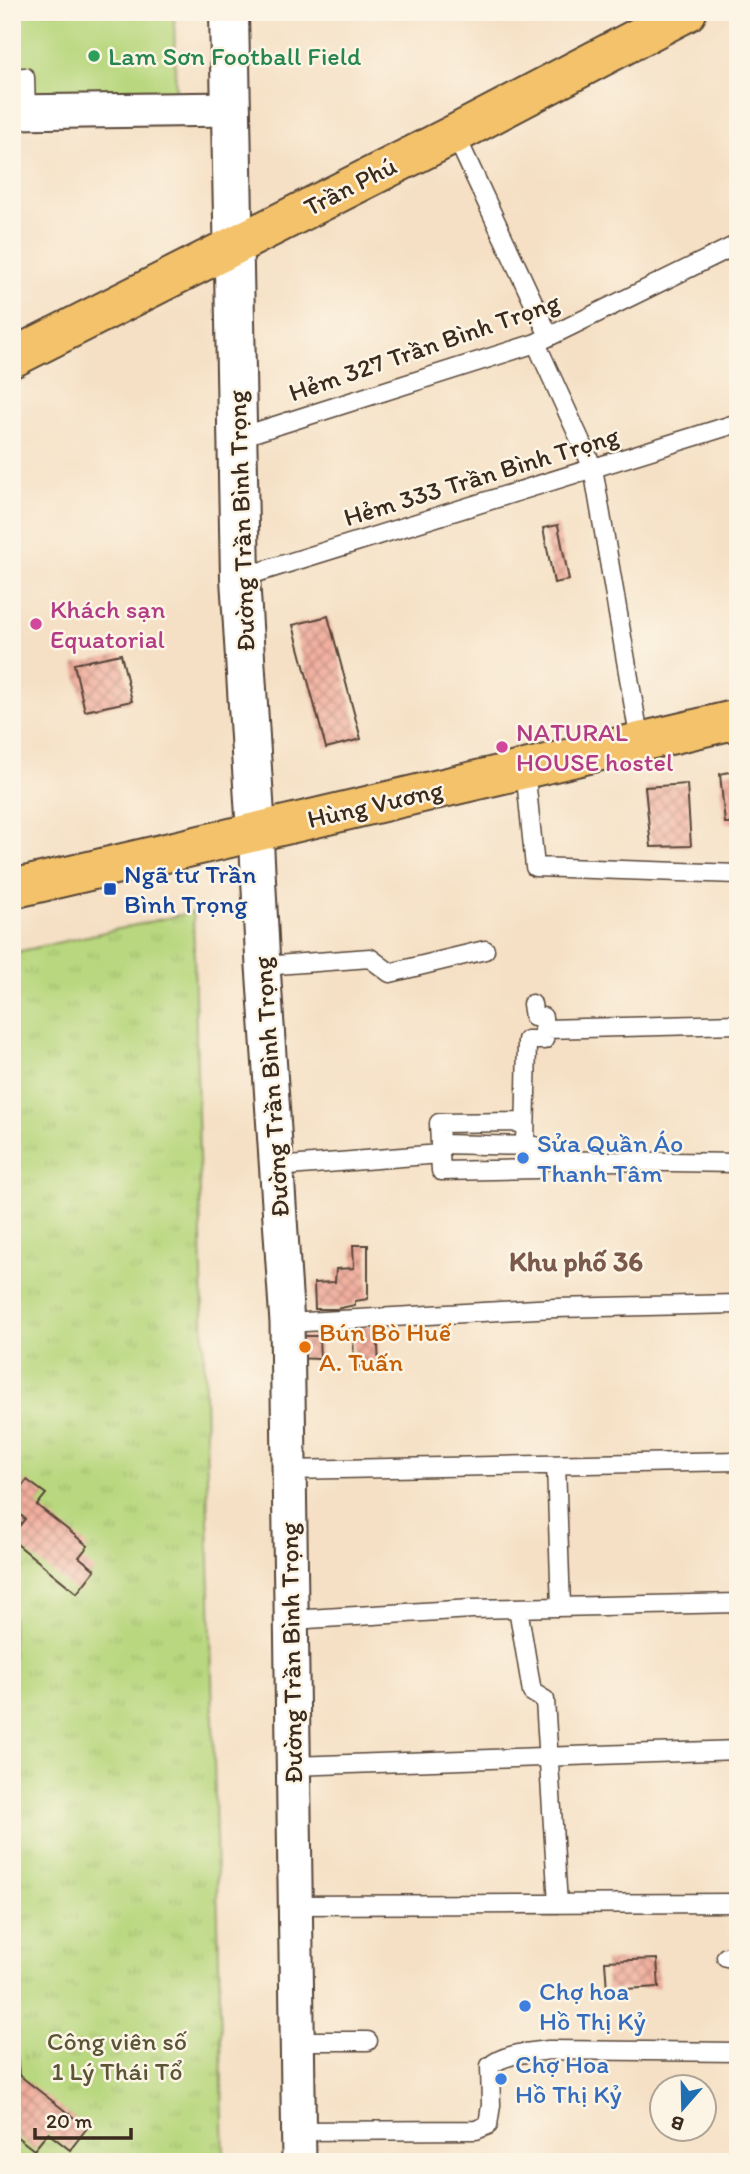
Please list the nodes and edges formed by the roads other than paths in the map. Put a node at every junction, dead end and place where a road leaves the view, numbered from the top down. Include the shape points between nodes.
1 (229, 12) edge
2 (687, 12) edge
3 (12, 78) edge
4 (232, 109) junction
5 (19, 112) edge
6 (455, 134) junction
7 (235, 244) junction
8 (738, 244) edge
9 (542, 339) junction
10 (12, 358) edge
11 (738, 423) edge
12 (237, 438) junction
13 (593, 468) junction
14 (240, 578) junction
15 (738, 719) edge
16 (640, 742) junction
17 (525, 769) junction
18 (256, 832) junction
19 (738, 874) edge
20 (12, 889) edge
21 (485, 950) dead end
22 (263, 966) junction
23 (533, 1004) dead end
24 (738, 1024) edge
25 (545, 1029) junction
26 (525, 1122) junction
27 (525, 1145) junction
28 (440, 1149) junction
29 (538, 1160) junction
30 (738, 1163) edge
31 (276, 1167) junction
32 (738, 1304) edge
33 (286, 1323) junction
34 (738, 1461) edge
35 (556, 1465) junction
36 (288, 1470) junction
37 (738, 1603) edge
38 (561, 1607) junction
39 (518, 1608) junction
40 (290, 1620) junction
41 (738, 1750) edge
42 (548, 1757) junction
43 (293, 1766) junction
44 (738, 1903) edge
45 (558, 1904) junction
46 (295, 1905) junction
47 (297, 2041) junction
48 (368, 2041) dead end
49 (738, 2052) edge
50 (298, 2146) edge

1 - 4 street, Đường Trần Bình Trọng
2 - 6 main road, Trần Phú
3 - 5 lane via 25,77
4 - 5 street
4 - 7 street, Đường Trần Bình Trọng
6 - 7 main road, Trần Phú
6 - 9 lane
7 - 10 main road, Trần Phú
7 - 12 street, Đường Trần Bình Trọng
8 - 9 lane, Hẻm 327 Trần Bình Trọng
9 - 12 lane, Hẻm 327 Trần Bình Trọng
9 - 13 lane
11 - 13 lane, Hẻm 333 Trần Bình Trọng
12 - 14 street, Đường Trần Bình Trọng
13 - 14 lane, Hẻm 333 Trần Bình Trọng
13 - 16 lane
14 - 18 street, Đường Trần Bình Trọng
15 - 16 main road, Hùng Vương
16 - 17 main road, Hùng Vương
17 - 18 main road, Hùng Vương
17 - 19 lane via 535,867
18 - 20 main road, Hùng Vương
18 - 22 street, Đường Trần Bình Trọng
21 - 22 lane via 390,974 370,958
22 - 31 street, Đường Trần Bình Trọng
23 - 25 lane via 534,1017 544,1017
24 - 25 lane
25 - 26 lane via 544,1040 527,1040
26 - 27 lane
26 - 28 lane via 439,1123
27 - 28 lane
27 - 29 lane via 536,1146
28 - 29 lane via 441,1171 537,1169
28 - 31 lane
29 - 30 lane
31 - 33 street, Đường Trần Bình Trọng
32 - 33 lane via 555,1308
33 - 36 street, Đường Trần Bình Trọng
34 - 35 lane
35 - 36 lane
35 - 38 lane
36 - 40 street, Đường Trần Bình Trọng
37 - 38 lane
38 - 39 lane
39 - 40 lane
39 - 42 lane via 532,1692 545,1700
40 - 43 street, Đường Trần Bình Trọng
41 - 42 lane
42 - 43 lane
42 - 45 lane
43 - 46 street, Đường Trần Bình Trọng
44 - 45 lane
45 - 46 lane
46 - 47 street, Đường Trần Bình Trọng
47 - 48 lane
47 - 50 street, Đường Trần Bình Trọng
49 - 50 lane via 548,2050 499,2059 490,2066 488,2125 476,2130

